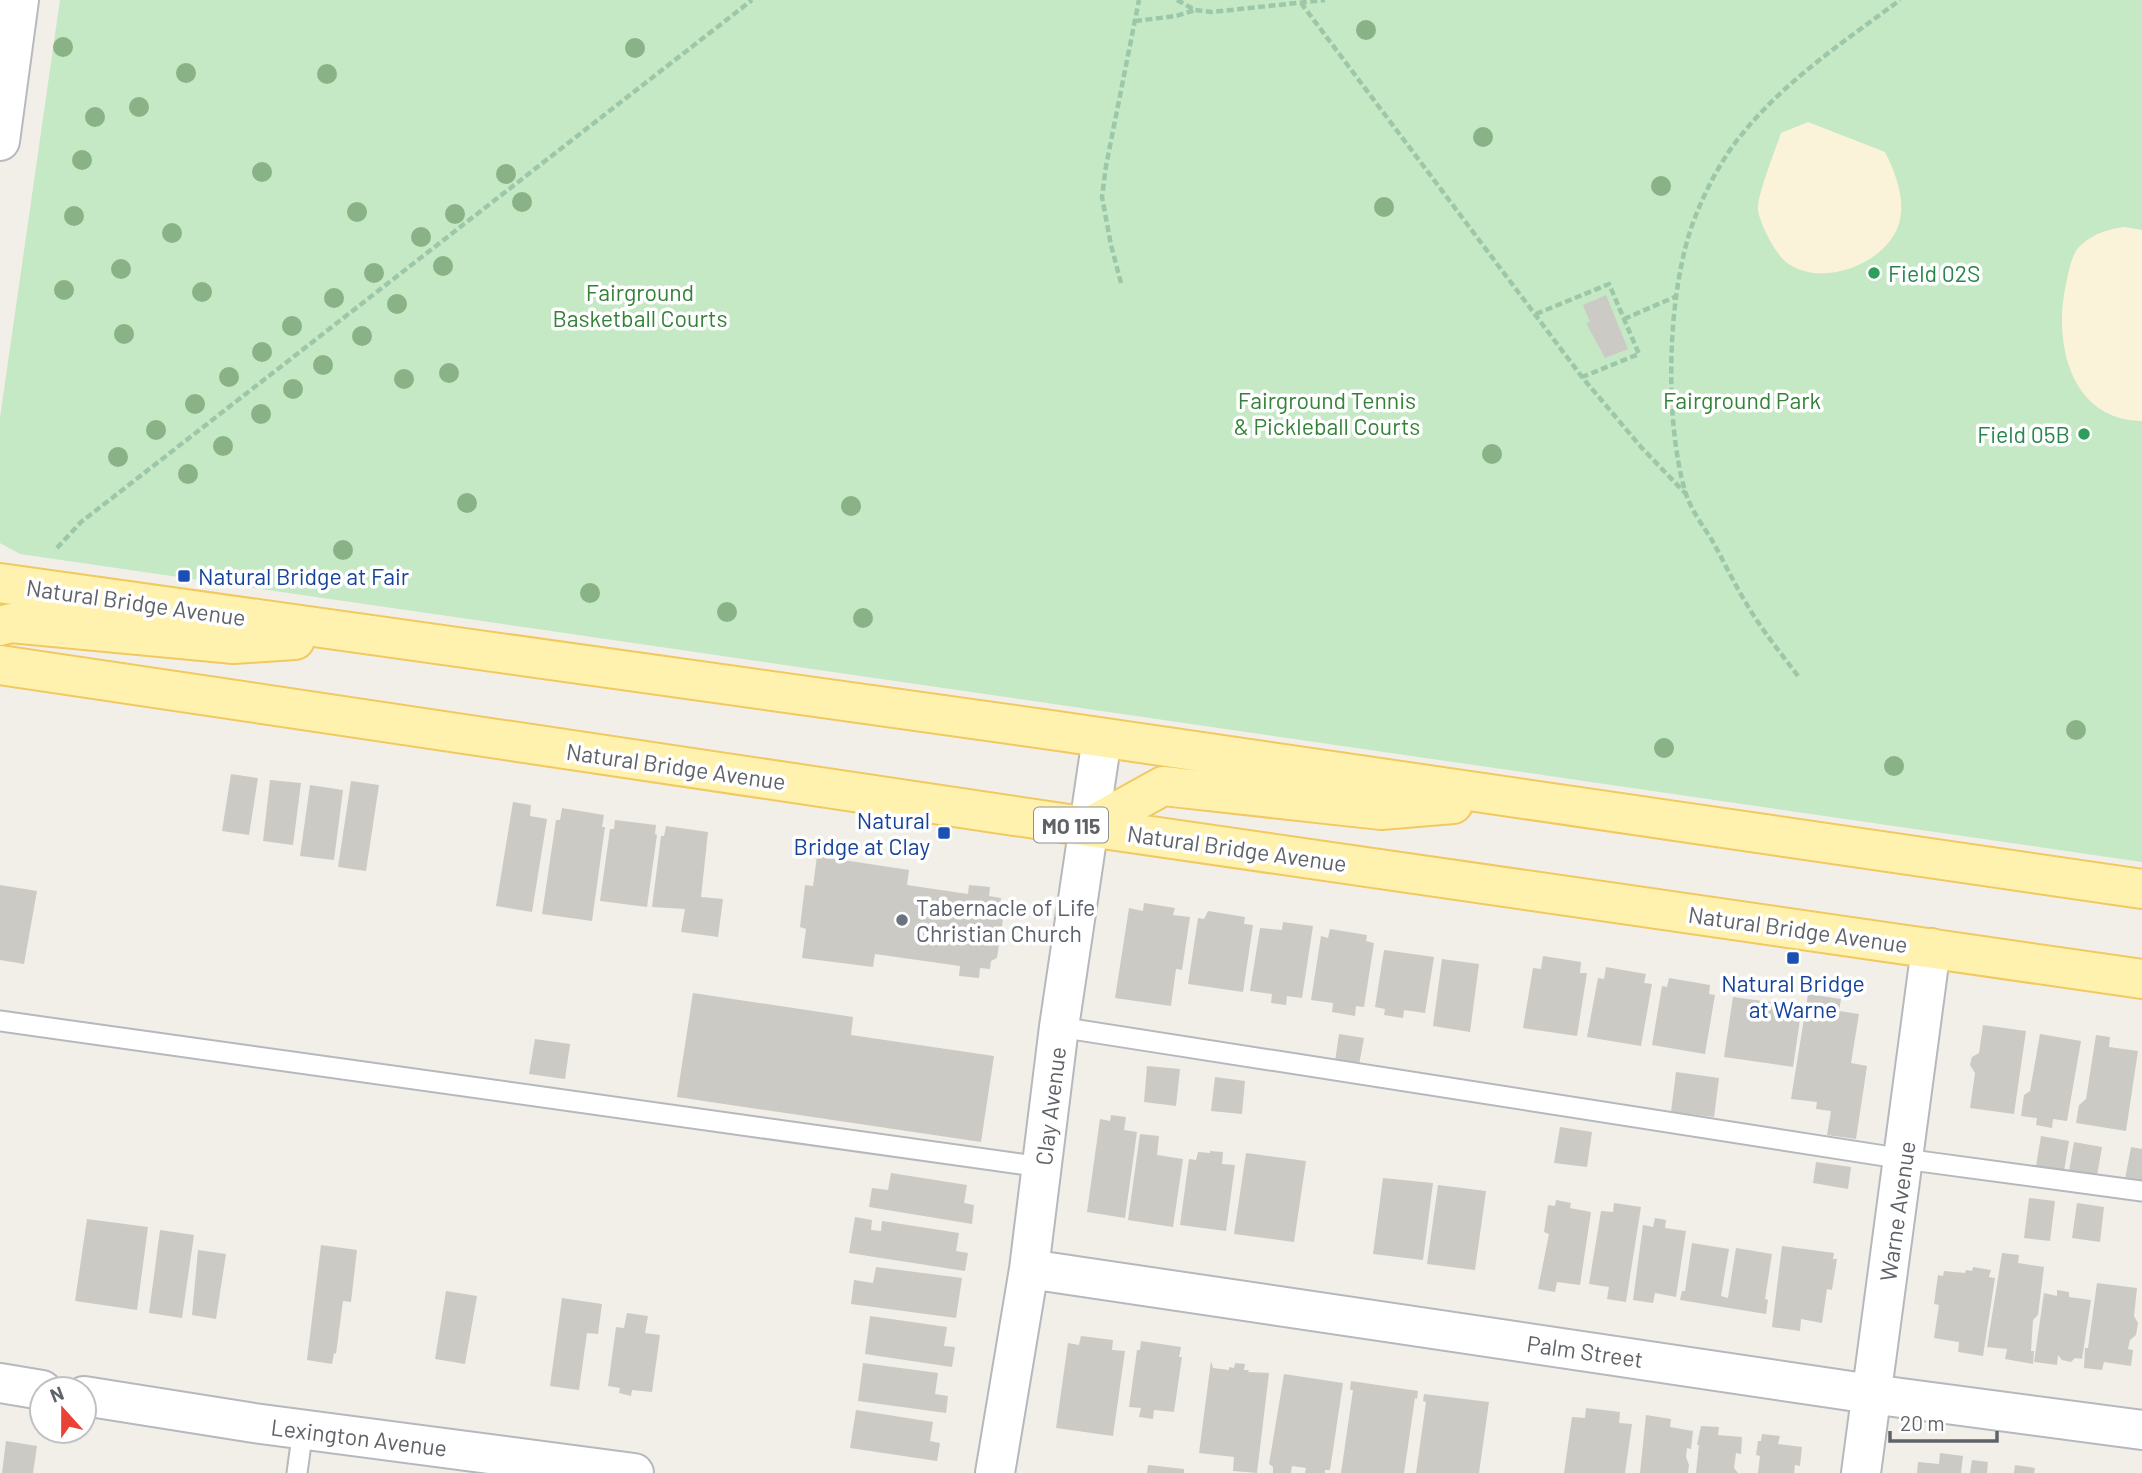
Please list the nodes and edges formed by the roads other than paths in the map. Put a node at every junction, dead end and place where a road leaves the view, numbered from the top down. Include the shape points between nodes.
1 (19, 0) edge
2 (0, 138) edge
3 (0, 583) edge
4 (0, 626) edge
5 (371, 634) junction
6 (0, 666) edge
7 (1102, 738) junction
8 (1521, 799) junction
9 (1089, 827) junction
10 (2142, 889) edge
11 (1931, 948) junction
12 (2142, 979) edge
13 (0, 1021) edge
14 (1059, 1027) junction
15 (1904, 1159) junction
16 (1042, 1167) junction
17 (2142, 1191) edge
18 (1029, 1269) junction
19 (0, 1383) edge
20 (28, 1388) edge
21 (1871, 1394) junction
22 (98, 1398) edge
23 (303, 1429) junction
24 (2142, 1430) edge
25 (297, 1473) edge
26 (634, 1473) edge
27 (995, 1473) edge
28 (1861, 1473) edge

1 - 2 street
3 - 5 main road, Natural Bridge Avenue
4 - 5 main road via 10,623 234,644
5 - 7 main road, Natural Bridge Avenue
6 - 9 main road, Natural Bridge Avenue / MO 115
7 - 8 main road, Natural Bridge Avenue
7 - 9 street, Clay Avenue
8 - 9 main road via 1381,810 1163,786
8 - 10 main road, Natural Bridge Avenue
9 - 11 main road, Natural Bridge Avenue / MO 115
9 - 14 street, Clay Avenue
11 - 12 main road, Natural Bridge Avenue / MO 115
11 - 15 street, Warne Avenue
13 - 16 lane
14 - 15 lane
14 - 16 street, Clay Avenue
15 - 17 lane
15 - 21 street, Warne Avenue
16 - 18 street, Clay Avenue
18 - 21 street, Palm Street
18 - 27 street, Clay Avenue
19 - 20 street
21 - 24 street, Palm Street
21 - 28 street, Warne Avenue
22 - 23 street, Lexington Avenue
23 - 25 lane
23 - 26 street, Lexington Avenue

